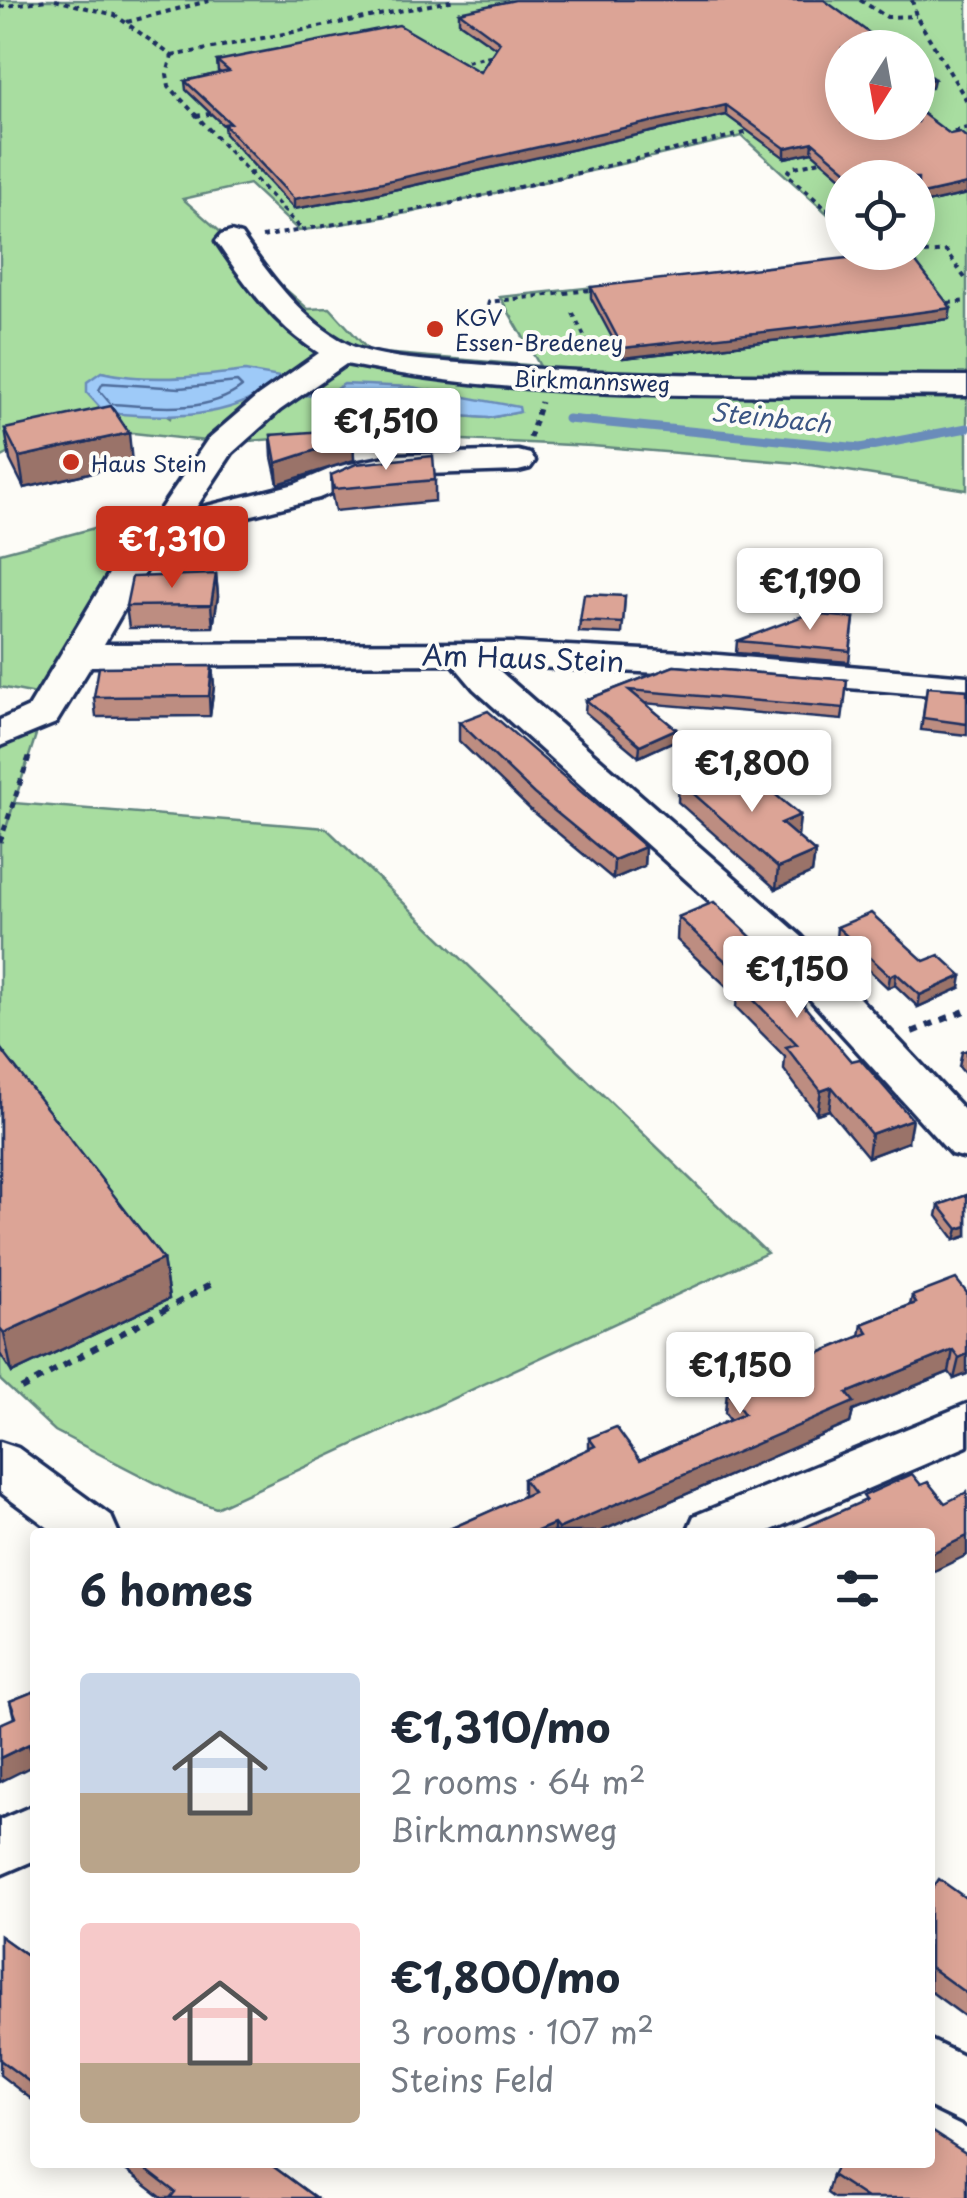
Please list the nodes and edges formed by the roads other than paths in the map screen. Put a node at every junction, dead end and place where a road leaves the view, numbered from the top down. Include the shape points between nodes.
1 (232, 241) road end
2 (340, 353) junction
3 (967, 386) edge
4 (518, 461) road end
5 (166, 527) junction
6 (464, 654) junction
7 (77, 656) junction
8 (967, 687) edge
9 (0, 734) edge
10 (967, 1142) edge
11 (967, 1424) edge
12 (0, 1463) edge
13 (87, 1528) edge
14 (722, 1528) edge
15 (30, 1834) edge
16 (0, 1848) edge
17 (935, 2075) edge
18 (967, 2094) edge

1 - 2 street, Birkmannsweg via 299,324
2 - 3 street, Birkmannsweg via 414,368
2 - 5 street via 220,446
4 - 5 street via 396,465 347,474 307,491
5 - 7 street via 136,557
6 - 7 street, Am Haus Stein
6 - 8 street, Am Haus Stein
6 - 10 street via 786,946
7 - 9 street via 43,715
11 - 14 street
12 - 13 street
15 - 16 street
17 - 18 street

